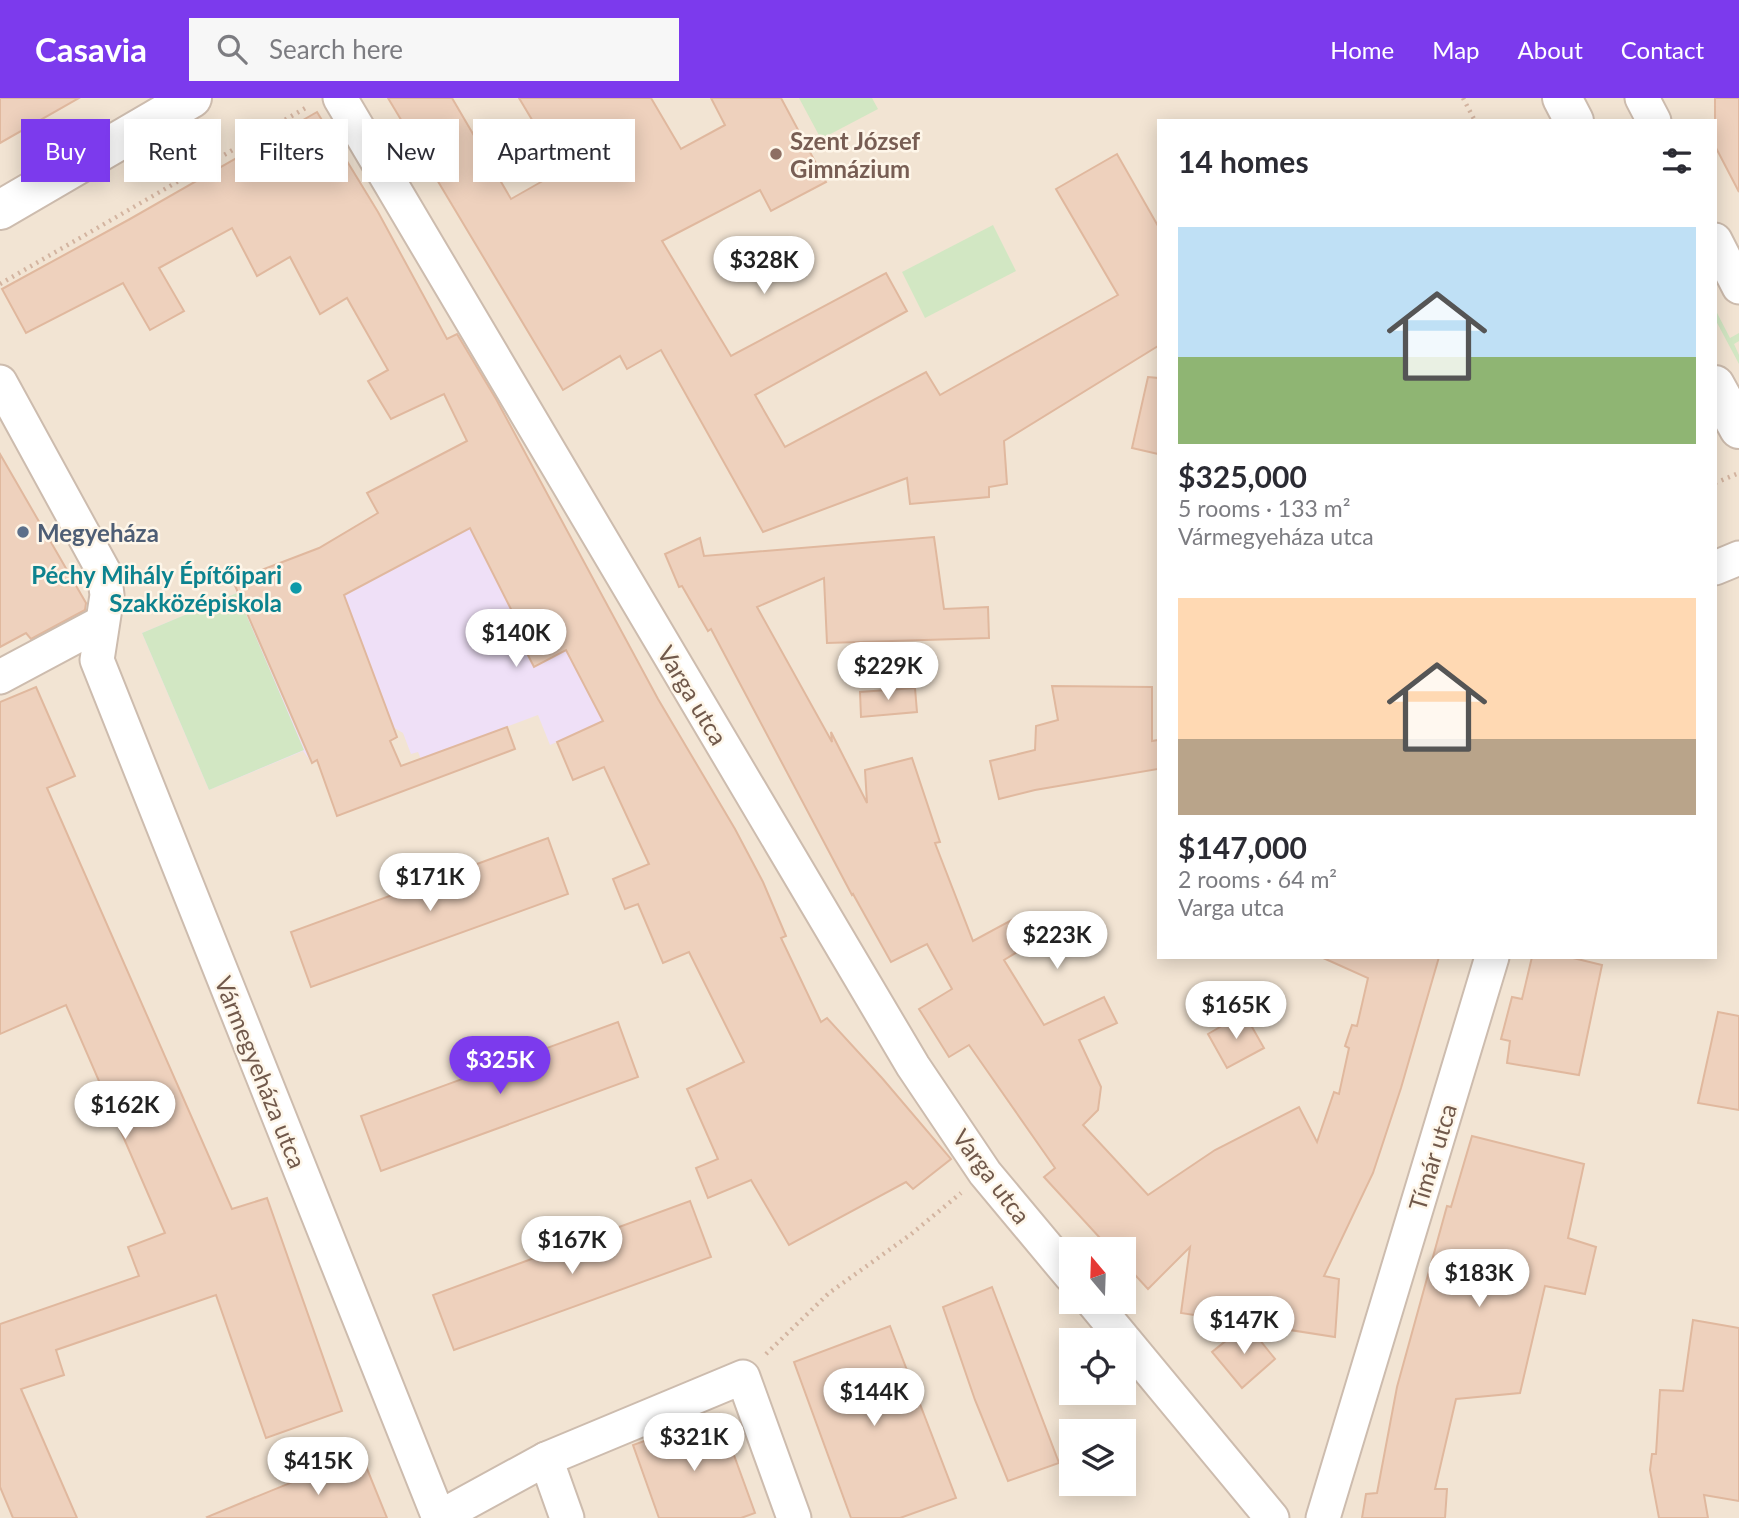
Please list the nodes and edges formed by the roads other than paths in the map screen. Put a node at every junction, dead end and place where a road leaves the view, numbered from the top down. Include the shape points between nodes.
1 (192, 98) edge
2 (1562, 98) edge
3 (1642, 98) edge
4 (326, 101) edge
5 (1573, 119) edge
6 (1653, 119) edge
7 (0, 210) edge
8 (1717, 244) edge
9 (1739, 287) edge
10 (0, 382) edge
11 (1717, 389) edge
12 (1739, 429) edge
13 (1739, 558) edge
14 (1717, 567) edge
15 (101, 624) junction
16 (0, 677) edge
17 (1491, 959) edge
18 (1059, 1262) edge
19 (1103, 1314) edge
20 (546, 1459) junction
21 (439, 1518) edge
22 (567, 1518) edge
23 (794, 1518) edge
24 (1272, 1518) edge
25 (1323, 1518) edge

1 - 7 street
2 - 5 street
3 - 6 street
4 - 18 street, Varga utca via 913,1066 985,1173
8 - 9 street
10 - 15 street, Vármegyeháza utca via 104,572 107,595
11 - 12 street
13 - 14 street
15 - 16 street
15 - 21 street, Vármegyeháza utca via 97,660
17 - 25 street, Tímár utca
19 - 24 street
20 - 21 street
20 - 22 street
20 - 23 street via 743,1377

